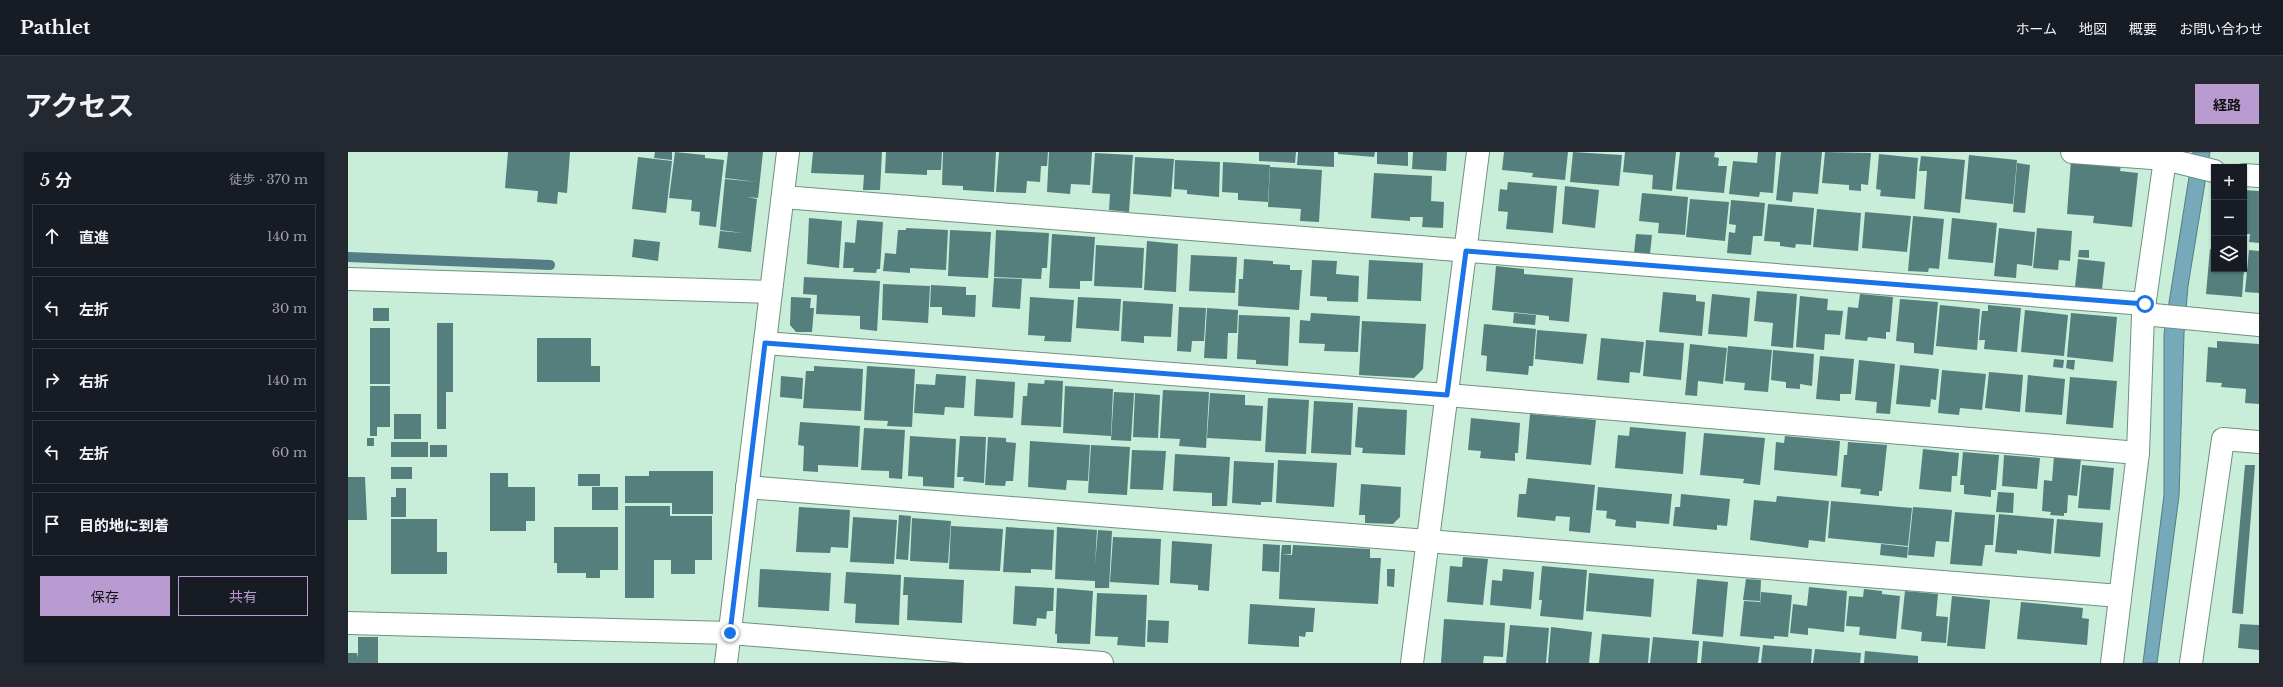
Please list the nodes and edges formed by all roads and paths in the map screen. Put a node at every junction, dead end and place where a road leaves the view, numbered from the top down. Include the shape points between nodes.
1 (788, 152) edge
2 (1478, 152) edge
3 (2072, 152) edge
4 (2170, 158) edge
5 (2211, 170) edge
6 (2247, 175) edge
7 (2259, 176) edge
8 (783, 197) junction
9 (1466, 251) junction
10 (348, 279) edge
11 (772, 292) junction
12 (2149, 311) junction
13 (2259, 325) edge
14 (765, 343) junction
15 (1447, 395) junction
16 (2259, 442) edge
17 (2138, 453) junction
18 (747, 488) junction
19 (1428, 541) junction
20 (2120, 596) junction
21 (348, 623) edge
22 (730, 633) junction
23 (726, 663) edge
24 (1102, 663) edge
25 (1412, 663) edge
26 (2112, 663) edge
27 (2191, 663) edge

1 - 8 street
2 - 9 street
3 - 4 street
4 - 5 street
4 - 12 street
6 - 7 street
8 - 9 street
8 - 11 street
9 - 12 street
9 - 15 street
10 - 11 street
11 - 14 street
12 - 13 street via 2191,319
12 - 17 street
14 - 15 street
14 - 18 street
15 - 17 street
15 - 19 street
16 - 27 street via 2223,439
17 - 20 street
18 - 19 street
18 - 22 street
19 - 20 street
19 - 25 street
20 - 26 street
21 - 22 street
22 - 23 street
22 - 24 street

